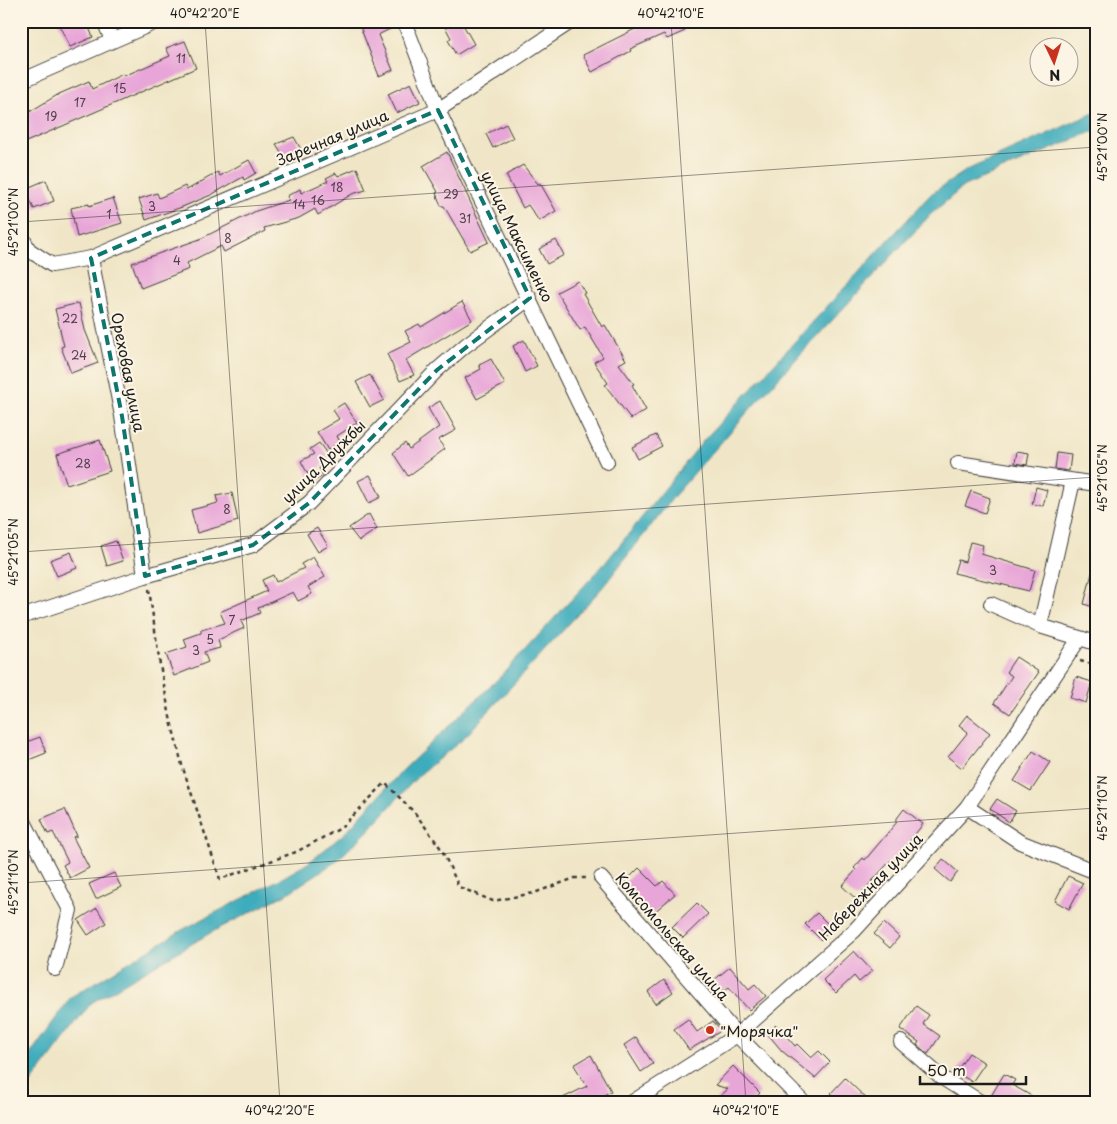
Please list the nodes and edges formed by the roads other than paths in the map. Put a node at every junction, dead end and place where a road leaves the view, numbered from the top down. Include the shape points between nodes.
1 (104, 21) edge
2 (158, 21) edge
3 (404, 21) edge
4 (572, 21) edge
5 (112, 40) junction
6 (21, 81) edge
7 (438, 110) junction
8 (21, 235) edge
9 (91, 258) junction
10 (530, 298) junction
11 (607, 462) dead end
12 (958, 463) dead end
13 (1073, 481) junction
14 (1096, 484) edge
15 (145, 576) junction
16 (991, 604) dead end
17 (21, 617) edge
18 (1040, 626) junction
19 (1078, 639) junction
20 (1096, 643) edge
21 (967, 807) junction
22 (21, 816) edge
23 (1096, 872) edge
24 (601, 878) road end
25 (55, 969) dead end
26 (737, 1035) junction
27 (901, 1042) dead end
28 (631, 1103) edge
29 (804, 1103) edge
30 (982, 1103) edge

1 - 5 street
2 - 5 street
3 - 7 street, улица Максименко
4 - 7 street, Заречная улица
5 - 6 street
7 - 9 street, Заречная улица
7 - 10 street, улица Максименко
8 - 9 street via 29,250 52,264
9 - 15 street, Ореховая улица via 122,416
10 - 11 street, улица Максименко
10 - 15 street, улица Дружбы via 437,370 308,503 253,545
12 - 13 street
13 - 14 street
13 - 18 street
15 - 17 street, улица Дружбы
16 - 18 street
18 - 19 street
19 - 20 street
19 - 21 street, Набережная улица
21 - 23 street via 1020,842
21 - 26 street, Набережная улица via 854,931
22 - 25 street via 70,910
24 - 26 street, Комсомольская улица
26 - 28 street, Набережная улица
26 - 29 street, Комсомольская улица
27 - 30 street via 941,1076

